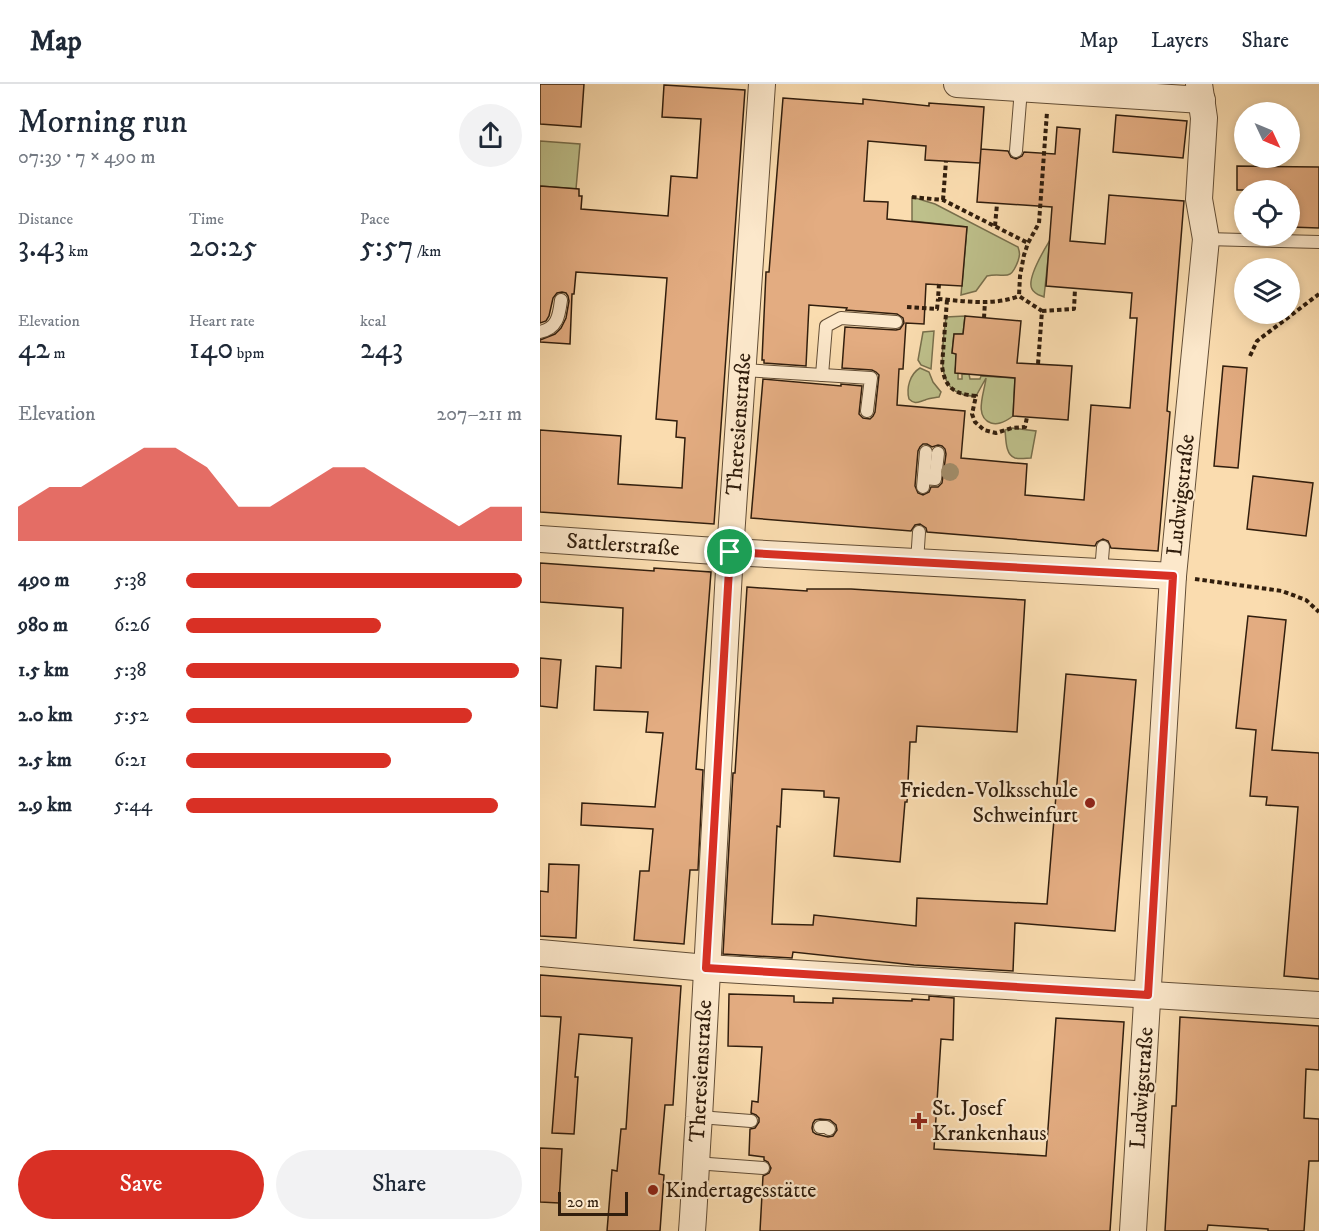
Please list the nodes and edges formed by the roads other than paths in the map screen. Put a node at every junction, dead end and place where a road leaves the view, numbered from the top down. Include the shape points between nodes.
1 (762, 84) edge
2 (957, 84) edge
3 (1021, 88) junction
4 (1200, 92) edge
5 (1016, 151) dead end
6 (1206, 239) junction
7 (1319, 242) edge
8 (561, 300) dead end
9 (896, 322) dead end
10 (540, 332) edge
11 (743, 370) junction
12 (822, 375) junction
13 (867, 411) dead end
14 (932, 453) dead end
15 (923, 482) dead end
16 (919, 532) dead end
17 (540, 539) edge
18 (730, 552) junction
19 (917, 562) junction
20 (1173, 576) junction
21 (540, 953) edge
22 (706, 968) junction
23 (1148, 995) junction
24 (1319, 1005) edge
25 (699, 1118) junction
26 (751, 1121) dead end
27 (763, 1168) dead end
28 (696, 1172) junction
29 (692, 1231) edge
30 (1133, 1231) edge

1 - 11 street, Theresienstraße
2 - 3 street
3 - 4 street
3 - 5 lane
4 - 6 street, Ludwigstraße via 1204,118 1199,198
6 - 7 lane
6 - 20 street, Ludwigstraße
8 - 10 lane via 557,321
9 - 12 lane via 841,318 826,326
11 - 12 lane
11 - 18 street, Theresienstraße
12 - 13 lane via 871,378
14 - 15 lane via 935,479
16 - 19 lane
17 - 18 street, Sattlerstraße
18 - 19 street, Sattlerstraße
18 - 22 street, Theresienstraße
19 - 20 street, Sattlerstraße via 1102,560
20 - 23 street, Ludwigstraße
21 - 22 street
22 - 23 street
22 - 25 street, Theresienstraße
23 - 24 street
23 - 30 street, Ludwigstraße
25 - 26 lane
25 - 28 street, Theresienstraße
27 - 28 lane
28 - 29 street, Theresienstraße

